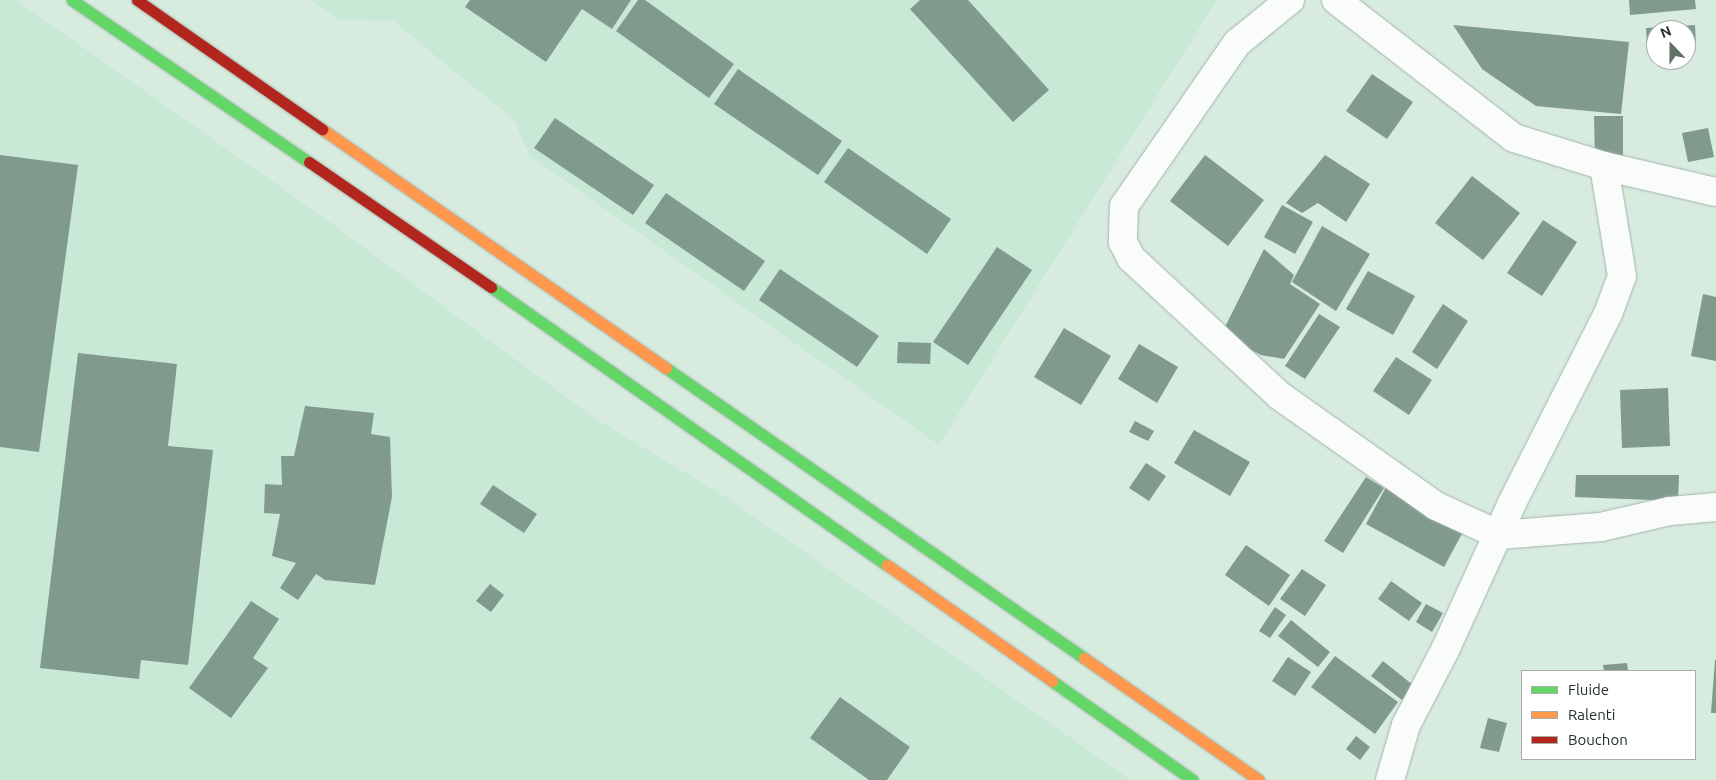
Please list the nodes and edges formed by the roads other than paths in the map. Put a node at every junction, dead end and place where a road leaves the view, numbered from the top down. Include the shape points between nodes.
1 (72, 0) edge
2 (137, 0) edge
3 (1290, 0) edge
4 (1336, 0) edge
5 (347, 146) junction
6 (1604, 166) junction
7 (333, 167) junction
8 (1716, 192) edge
9 (1716, 507) edge
10 (1499, 535) junction
11 (1132, 704) junction
12 (1115, 726) junction
13 (1193, 780) edge
14 (1259, 780) edge
15 (1390, 780) edge

1 - 7 main road
2 - 5 main road
3 - 10 street via 1237,43 1183,116 1124,206 1123,242 1131,258 1280,396 1436,506
4 - 6 street via 1514,138
5 - 7 main road
5 - 11 main road
6 - 8 street
6 - 10 street via 1622,276 1608,314
7 - 12 main road
9 - 10 street via 1670,511 1601,527
10 - 15 street via 1406,725
11 - 12 main road
11 - 14 main road
12 - 13 main road

